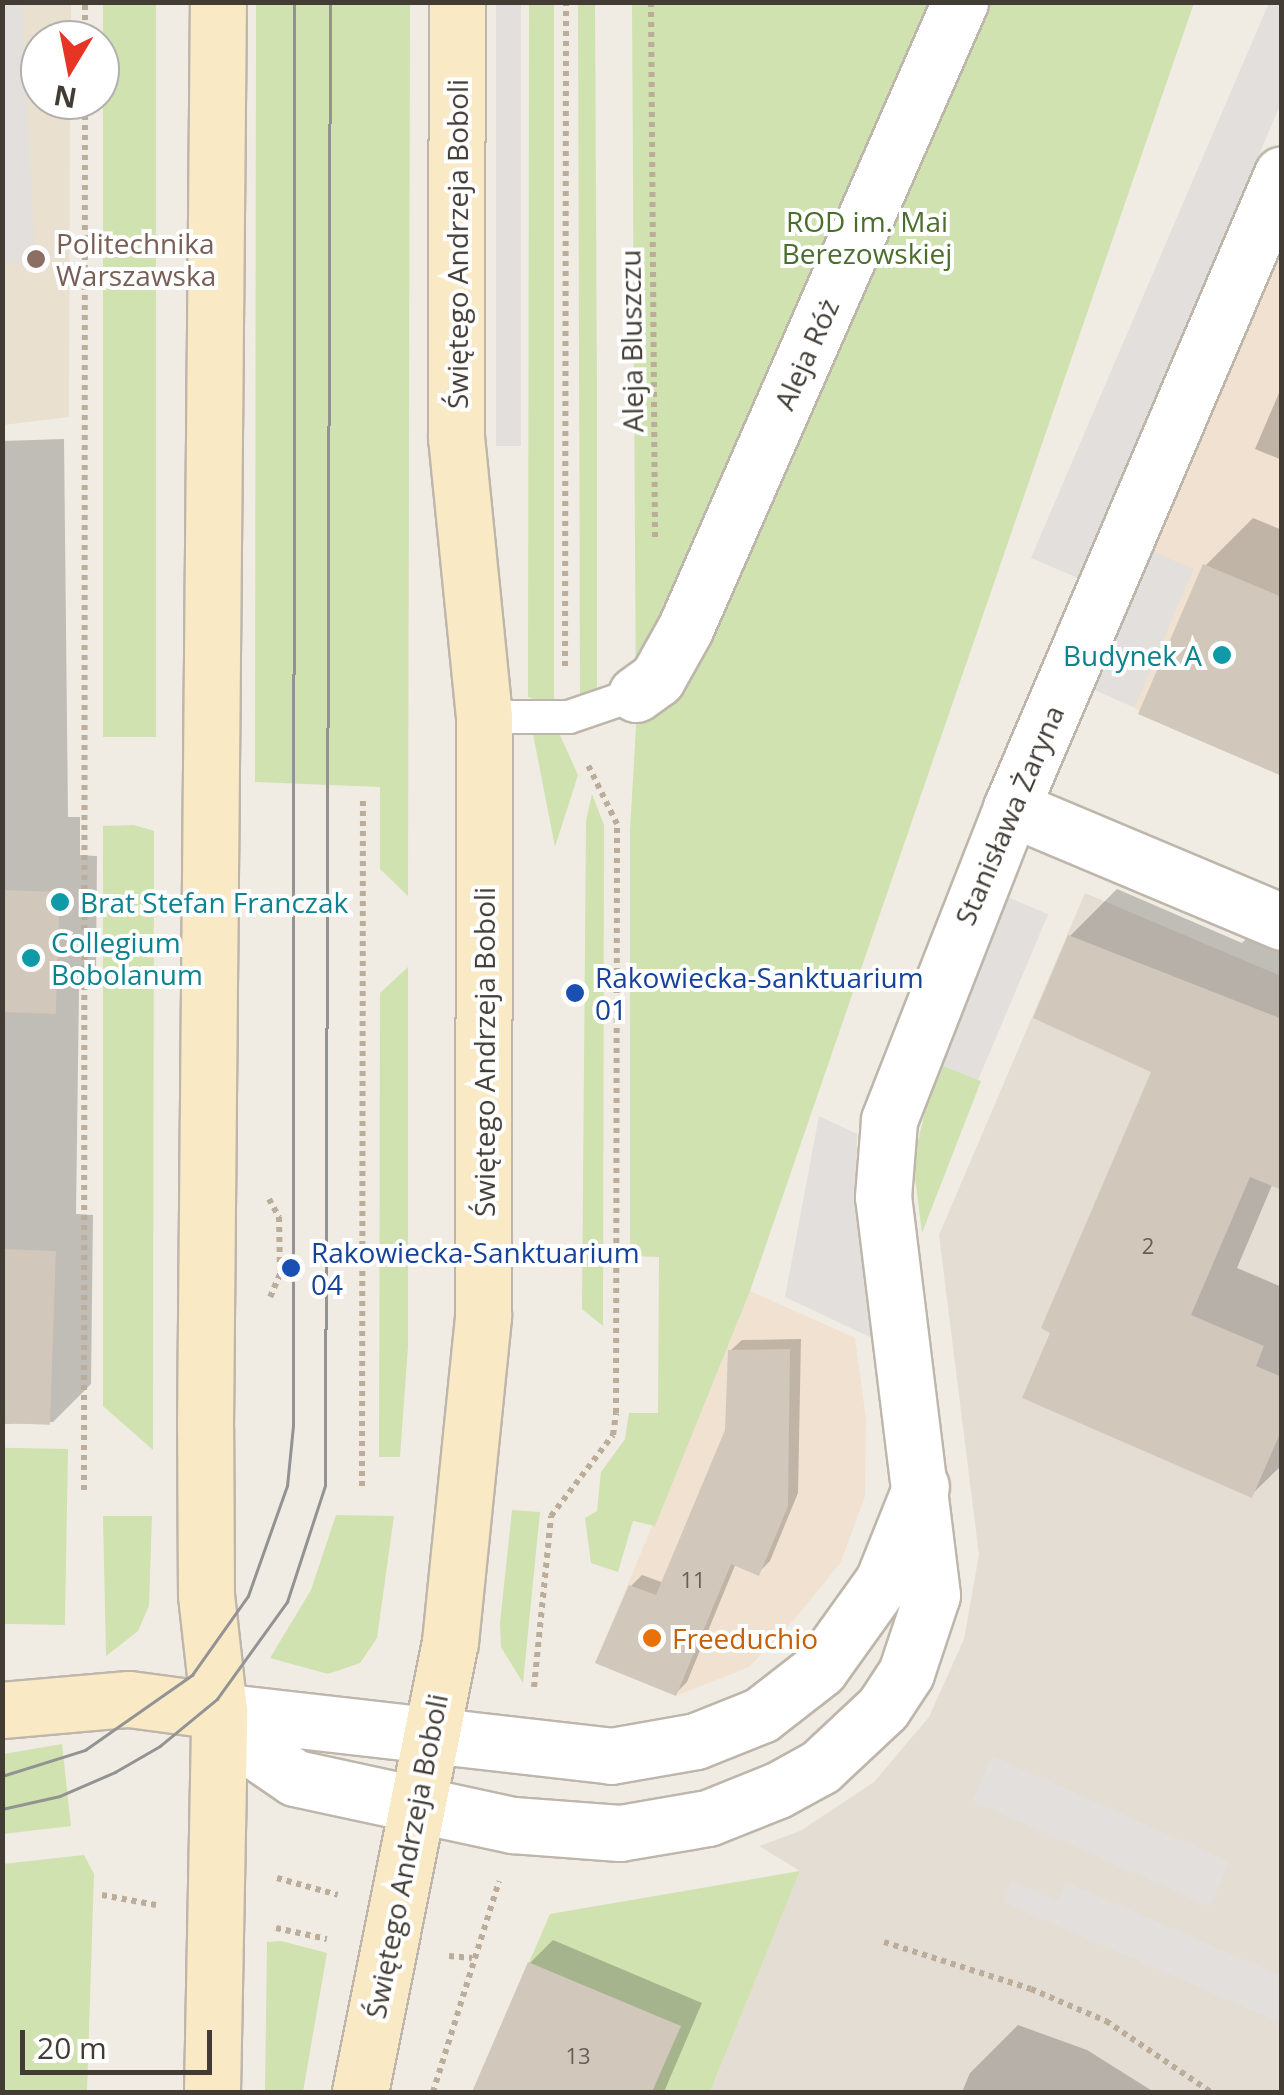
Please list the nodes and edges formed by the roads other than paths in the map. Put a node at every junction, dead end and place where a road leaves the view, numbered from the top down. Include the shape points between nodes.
1 (218, 2) edge
2 (457, 2) edge
3 (960, 2) edge
4 (1282, 174) edge
5 (636, 694) joint
6 (484, 717) junction
7 (1012, 808) junction
8 (1282, 922) edge
9 (921, 1486) junction
10 (2, 1710) edge
11 (218, 1711) junction
12 (429, 1737) junction
13 (414, 1806) junction
14 (212, 2092) edge
15 (360, 2092) edge

1 - 11 main road via 205,1506
2 - 6 main road, Świętego Andrzeja Boboli via 456,438
3 - 5 street, Aleja Róż via 685,629 657,679
4 - 7 street, Stanisława Żaryna
5 - 6 lane via 569,717
6 - 12 main road, Świętego Andrzeja Boboli via 480,1382 450,1642
7 - 8 street
7 - 9 street, Stanisława Żaryna via 889,1120 883,1196
9 - 12 street, Stanisława Żaryna via 883,1581 846,1638 790,1696 761,1714 696,1741 610,1756
9 - 13 street, Stanisława Żaryna via 932,1577 923,1632 883,1708 820,1767 736,1810 620,1833
10 - 11 main road via 129,1700
11 - 12 street, Stanisława Żaryna
11 - 13 street, Stanisława Żaryna via 240,1741 295,1778
11 - 14 main road
12 - 13 main road, Świętego Andrzeja Boboli
13 - 15 main road, Świętego Andrzeja Boboli

